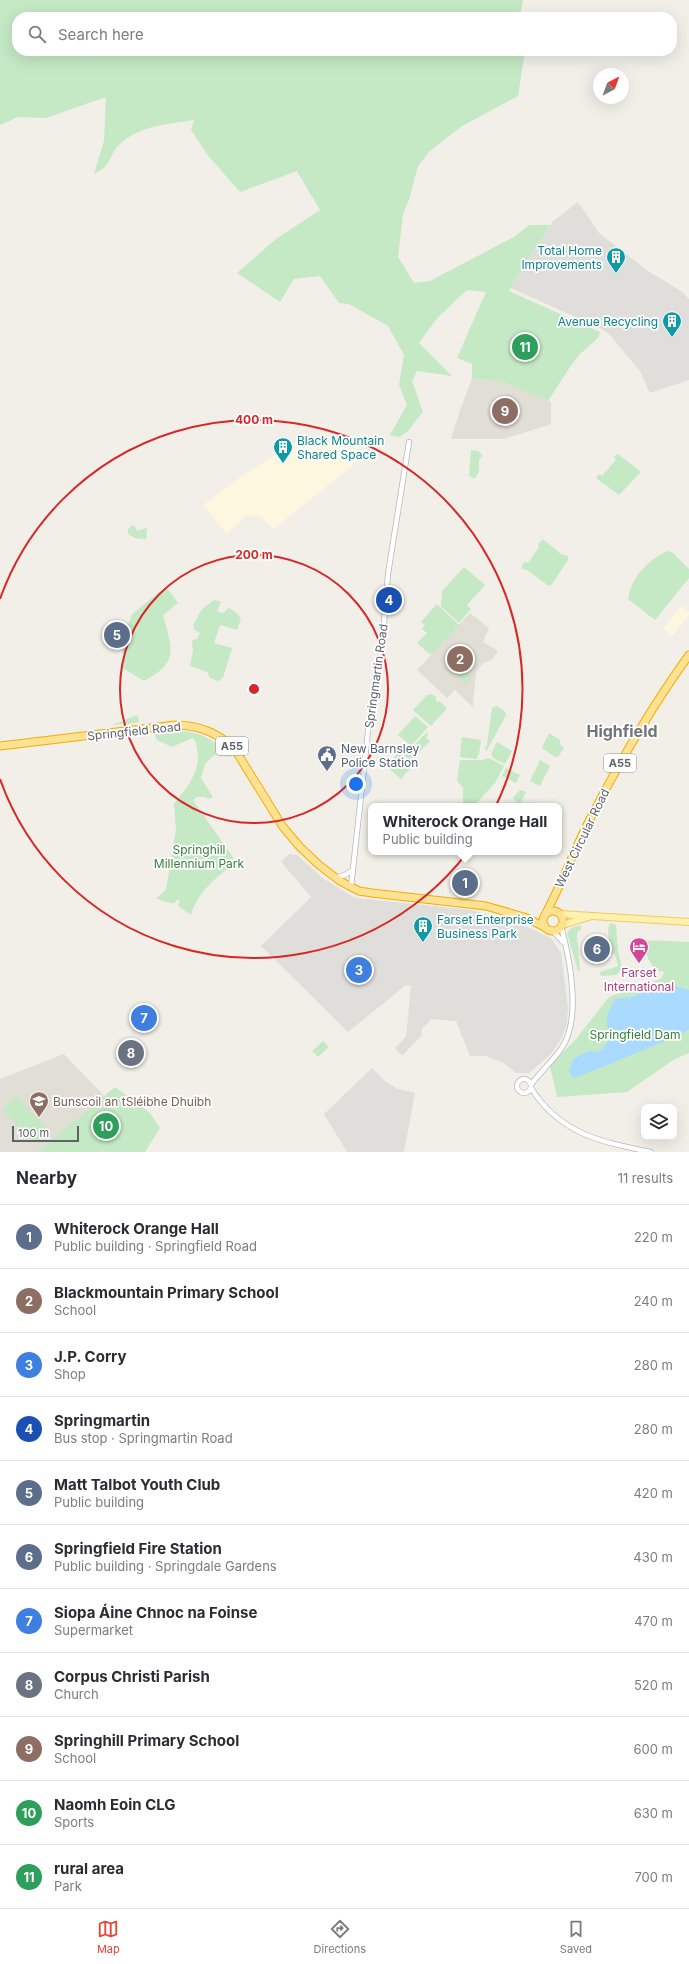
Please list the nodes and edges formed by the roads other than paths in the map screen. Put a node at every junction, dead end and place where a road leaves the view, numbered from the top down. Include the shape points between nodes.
1 (409, 442) dead end
2 (689, 656) edge
3 (0, 746) edge
4 (353, 870) junction
5 (335, 878) junction
6 (351, 887) junction
7 (554, 899) junction
8 (559, 913) junction
9 (545, 914) junction
10 (592, 916) junction
11 (527, 918) junction
12 (689, 922) edge
13 (561, 925) junction
14 (549, 929) junction
15 (563, 942) junction
16 (540, 1071) junction
17 (527, 1080) junction
18 (531, 1086) junction
19 (526, 1093) junction
20 (539, 1100) junction
21 (650, 1152) edge

1 - 4 street, Springmartin Road via 388,574 382,647 369,723
2 - 7 highway, West Circular Road / A55 via 616,769
3 - 5 highway, Springfield Road / A55 via 175,725 189,725 209,731 234,748 287,832 306,854
4 - 5 street
4 - 6 street, Springmartin Road
5 - 6 highway, Springfield Road / A55
6 - 11 highway, Springfield Road / A55 via 372,893 480,905
7 - 8 highway, West Circular Road
7 - 9 highway, West Circular Road / A55
8 - 9 highway, A55 via 551,911
8 - 10 main road
8 - 13 highway
9 - 11 highway, Springfield Road / A55
9 - 14 highway via 543,922
10 - 12 main road
10 - 13 main road
11 - 14 highway, Springfield Road / A55
13 - 14 highway
13 - 15 street
14 - 15 street
15 - 16 street via 572,995 571,1025 561,1050
16 - 17 street
16 - 18 street
17 - 18 street
17 - 19 street via 521,1080 517,1085 519,1091
18 - 19 street
18 - 20 street
19 - 20 street
20 - 21 street via 552,1114 575,1131 611,1144

